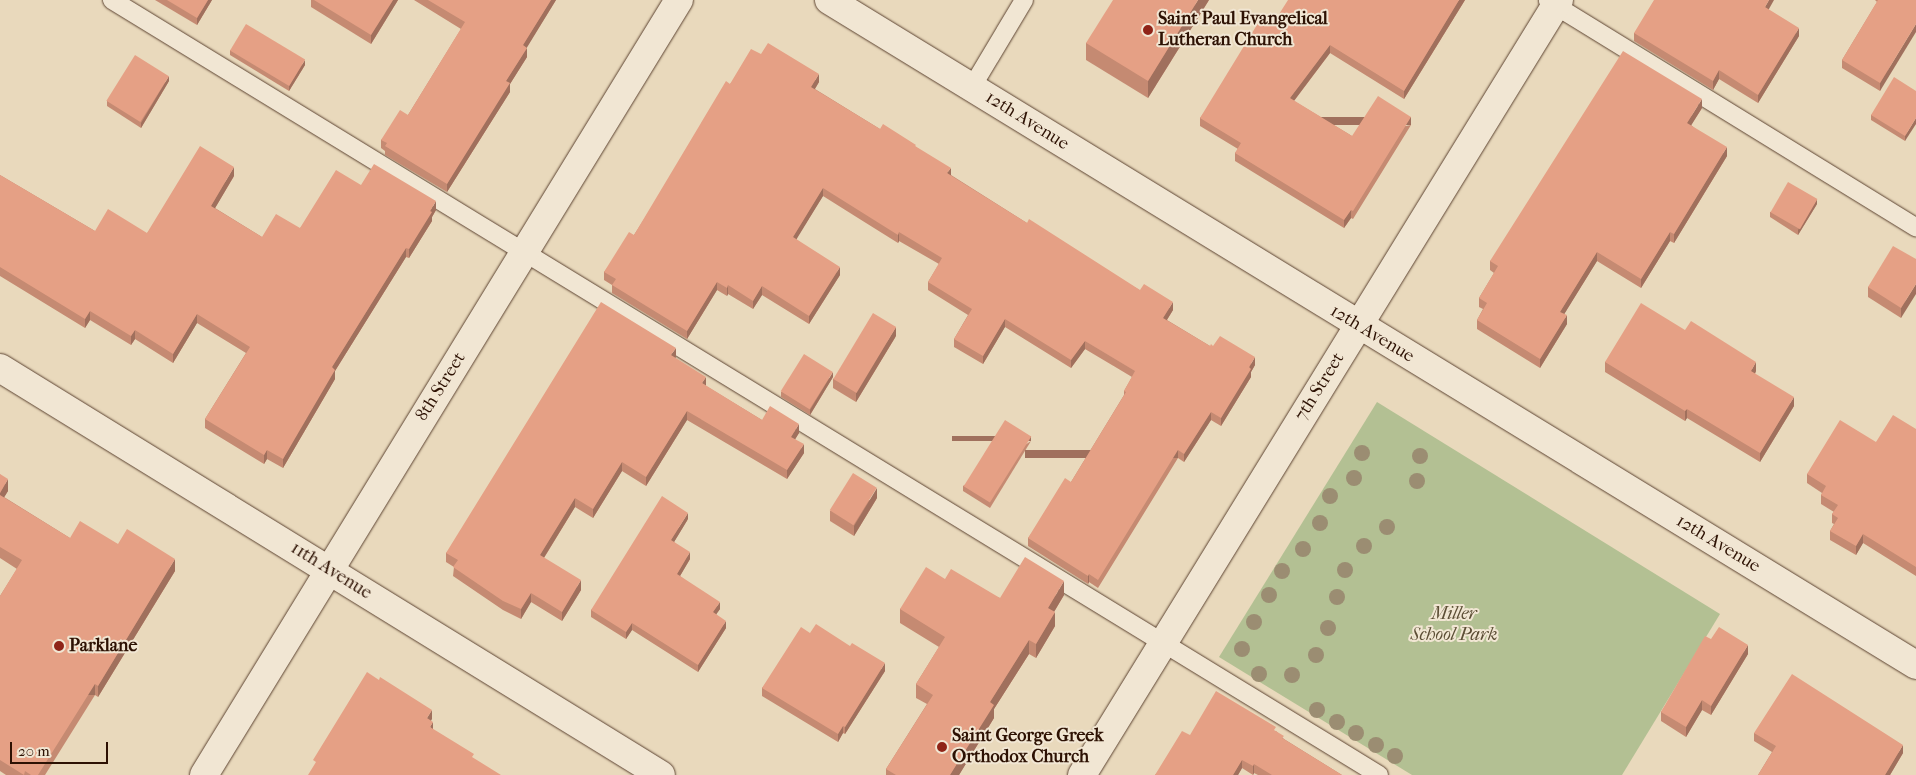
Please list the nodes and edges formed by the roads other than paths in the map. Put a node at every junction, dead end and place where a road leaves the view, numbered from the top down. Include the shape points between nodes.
1 (112, 0) edge
2 (679, 0) edge
3 (829, 0) edge
4 (1024, 0) edge
5 (1553, 2) edge
6 (972, 88) junction
7 (1916, 227) edge
8 (525, 252) junction
9 (1358, 326) junction
10 (0, 368) edge
11 (329, 570) junction
12 (1163, 644) junction
13 (1916, 665) edge
14 (204, 775) edge
15 (661, 775) edge
16 (1082, 775) edge
17 (1379, 775) edge

1 - 8 lane
2 - 8 street, 8th Street
3 - 6 street, 12th Avenue
4 - 6 lane
5 - 7 lane
5 - 9 street, 7th Street
6 - 9 street, 12th Avenue
8 - 11 street, 8th Street
8 - 12 lane
9 - 12 street, 7th Street
9 - 13 street, 12th Avenue
10 - 11 street, 11th Avenue
11 - 14 street, 8th Street
11 - 15 street, 11th Avenue
12 - 16 street, 7th Street
12 - 17 lane

